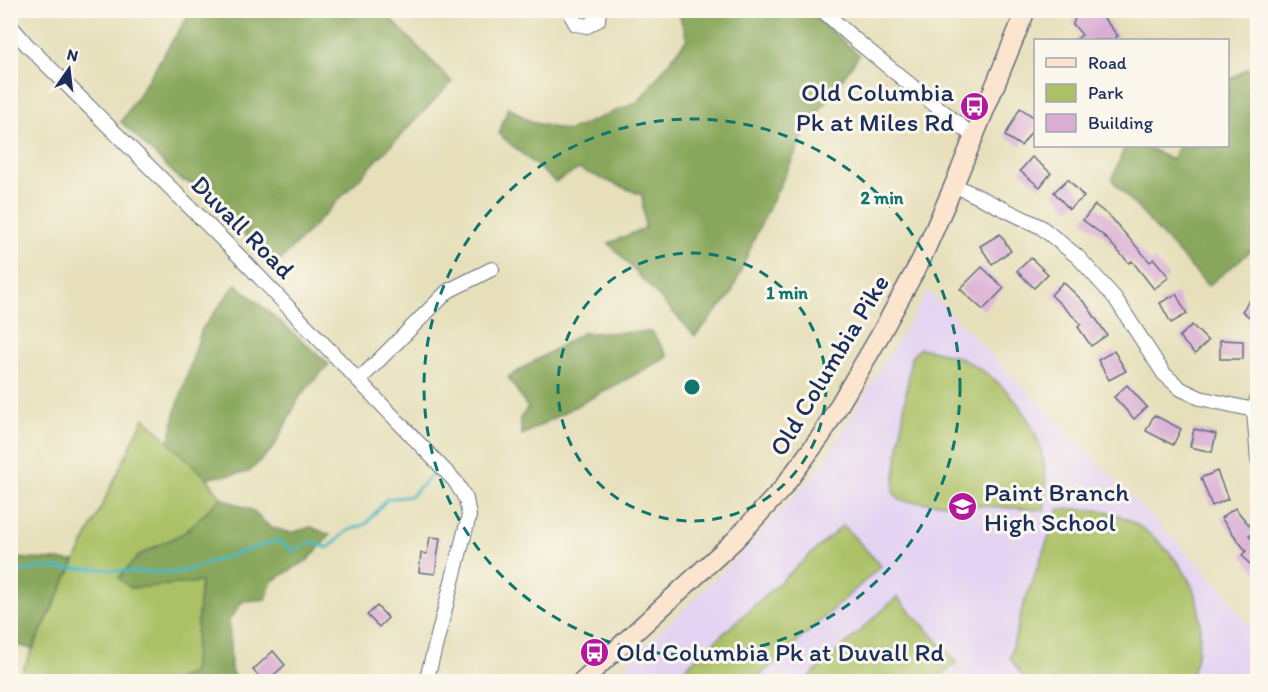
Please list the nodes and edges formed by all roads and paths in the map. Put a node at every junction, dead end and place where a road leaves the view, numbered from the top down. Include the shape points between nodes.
1 (572, 10) edge
2 (599, 10) edge
3 (822, 10) edge
4 (1026, 10) edge
5 (10, 25) edge
6 (974, 137) junction
7 (954, 185) junction
8 (492, 269) dead end
9 (359, 380) junction
10 (1256, 403) edge
11 (1257, 460) edge
12 (426, 681) edge
13 (581, 681) edge

1 - 2 street via 576,24 587,26 598,20
3 - 6 street
4 - 6 main road, Old Columbia Pike
5 - 9 street, Duvall Road
6 - 7 main road, Old Columbia Pike
7 - 10 street via 1041,227 1078,257 1115,298 1164,374 1180,389 1200,398
7 - 13 main road, Old Columbia Pike via 921,260 879,338 821,436 782,489 735,540
8 - 9 street via 448,291
9 - 12 street, Duvall Road via 455,481 466,498 469,516
10 - 11 street

